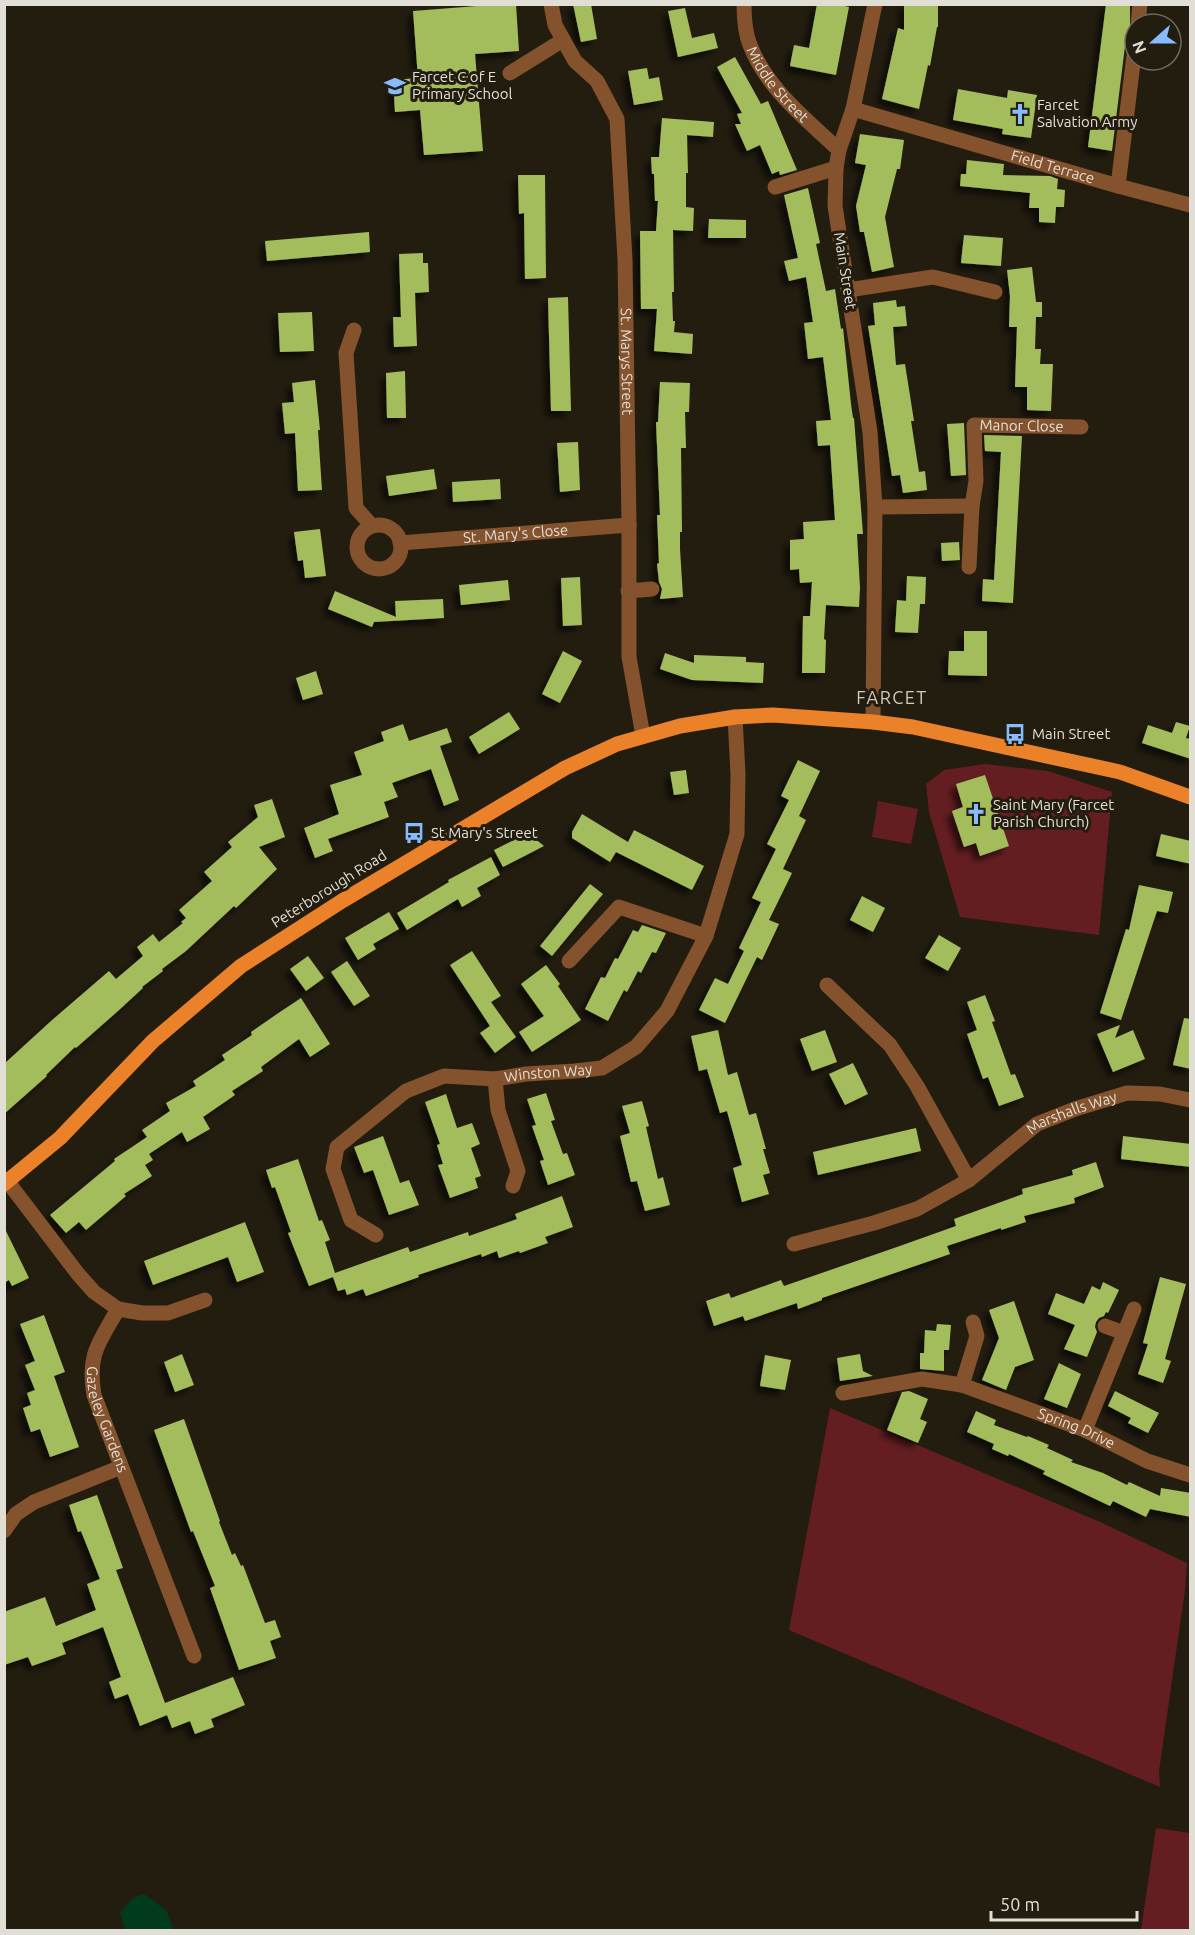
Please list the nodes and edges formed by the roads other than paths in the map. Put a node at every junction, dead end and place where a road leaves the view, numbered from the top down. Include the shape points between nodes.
1 (550, 4) edge
2 (744, 4) edge
3 (875, 4) edge
4 (563, 40) junction
5 (1132, 72) edge
6 (510, 73) dead end
7 (853, 109) junction
8 (839, 150) junction
9 (836, 168) junction
10 (1118, 186) junction
11 (776, 187) dead end
12 (1191, 205) edge
13 (848, 290) junction
14 (994, 292) dead end
15 (354, 330) dead end
16 (1081, 428) dead end
17 (972, 506) junction
18 (875, 507) junction
19 (629, 525) junction
20 (372, 526) junction
21 (400, 543) junction
22 (969, 567) dead end
23 (652, 589) dead end
24 (628, 591) junction
25 (735, 717) junction
26 (873, 722) junction
27 (643, 736) junction
28 (1191, 797) edge
29 (706, 936) junction
30 (569, 961) dead end
31 (827, 985) dead end
32 (495, 1079) junction
33 (1191, 1100) edge
34 (969, 1180) junction
35 (6, 1183) edge
36 (513, 1186) dead end
37 (376, 1234) dead end
38 (794, 1244) dead end
39 (205, 1299) dead end
40 (118, 1309) junction
41 (1134, 1309) dead end
42 (973, 1322) dead end
43 (1106, 1326) dead end
44 (1124, 1333) junction
45 (962, 1385) junction
46 (843, 1393) dead end
47 (1085, 1430) junction
48 (122, 1467) junction
49 (1191, 1475) edge
50 (4, 1531) edge
51 (194, 1656) dead end

1 - 4 street, St. Marys Street
2 - 8 street, Middle Street via 749,44 762,69 783,98
3 - 7 street, Main Street
4 - 6 street
4 - 19 street, St. Marys Street via 575,61 597,81 617,119 626,260
5 - 10 street
7 - 8 street, Main Street
7 - 10 street, Field Terrace
8 - 9 street, Main Street
9 - 11 street
9 - 13 street, Main Street via 835,206
10 - 12 street, Field Terrace
13 - 14 street via 933,277
13 - 18 street, Main Street via 870,432
15 - 20 street via 346,353 356,508
16 - 17 street, Manor Close via 974,425 976,481
17 - 18 street
17 - 22 street, Manor Close
18 - 26 street, Main Street
19 - 21 street, St. Mary's Close
19 - 24 street, St. Marys Street
20 - 21 street via 387,526
20 - 21 street via 361,534 357,548 367,565 381,568 394,562
23 - 24 street
24 - 27 street, St. Marys Street via 629,657
25 - 26 main road, Peterborough Road via 773,715
25 - 27 main road, Peterborough Road
25 - 29 street, Winston Way via 736,834
26 - 28 main road, Peterborough Road via 913,727 1120,772
27 - 35 main road, Peterborough Road via 565,768 241,966 153,1041 60,1138
29 - 30 street via 619,906
29 - 32 street, Winston Way via 640,1053 602,1068
31 - 34 street via 890,1045
32 - 36 street via 498,1110 518,1171
32 - 37 street, Winston Way via 444,1076 406,1091 337,1147 333,1169 351,1220
33 - 34 street, Marshalls Way via 1127,1093 1075,1109 1037,1124
34 - 38 street, Marshalls Way via 917,1209
35 - 40 street via 78,1274 94,1292
39 - 40 street via 168,1313
40 - 48 street, Gazeley Gardens via 95,1350 90,1373 94,1395
41 - 44 street
42 - 45 street via 977,1336
43 - 44 street
44 - 47 street
45 - 46 street, Spring Drive via 922,1379 862,1396
45 - 47 street, Spring Drive
47 - 49 street, Spring Drive via 1147,1461
48 - 50 street via 34,1502 16,1514
48 - 51 street, Gazeley Gardens

